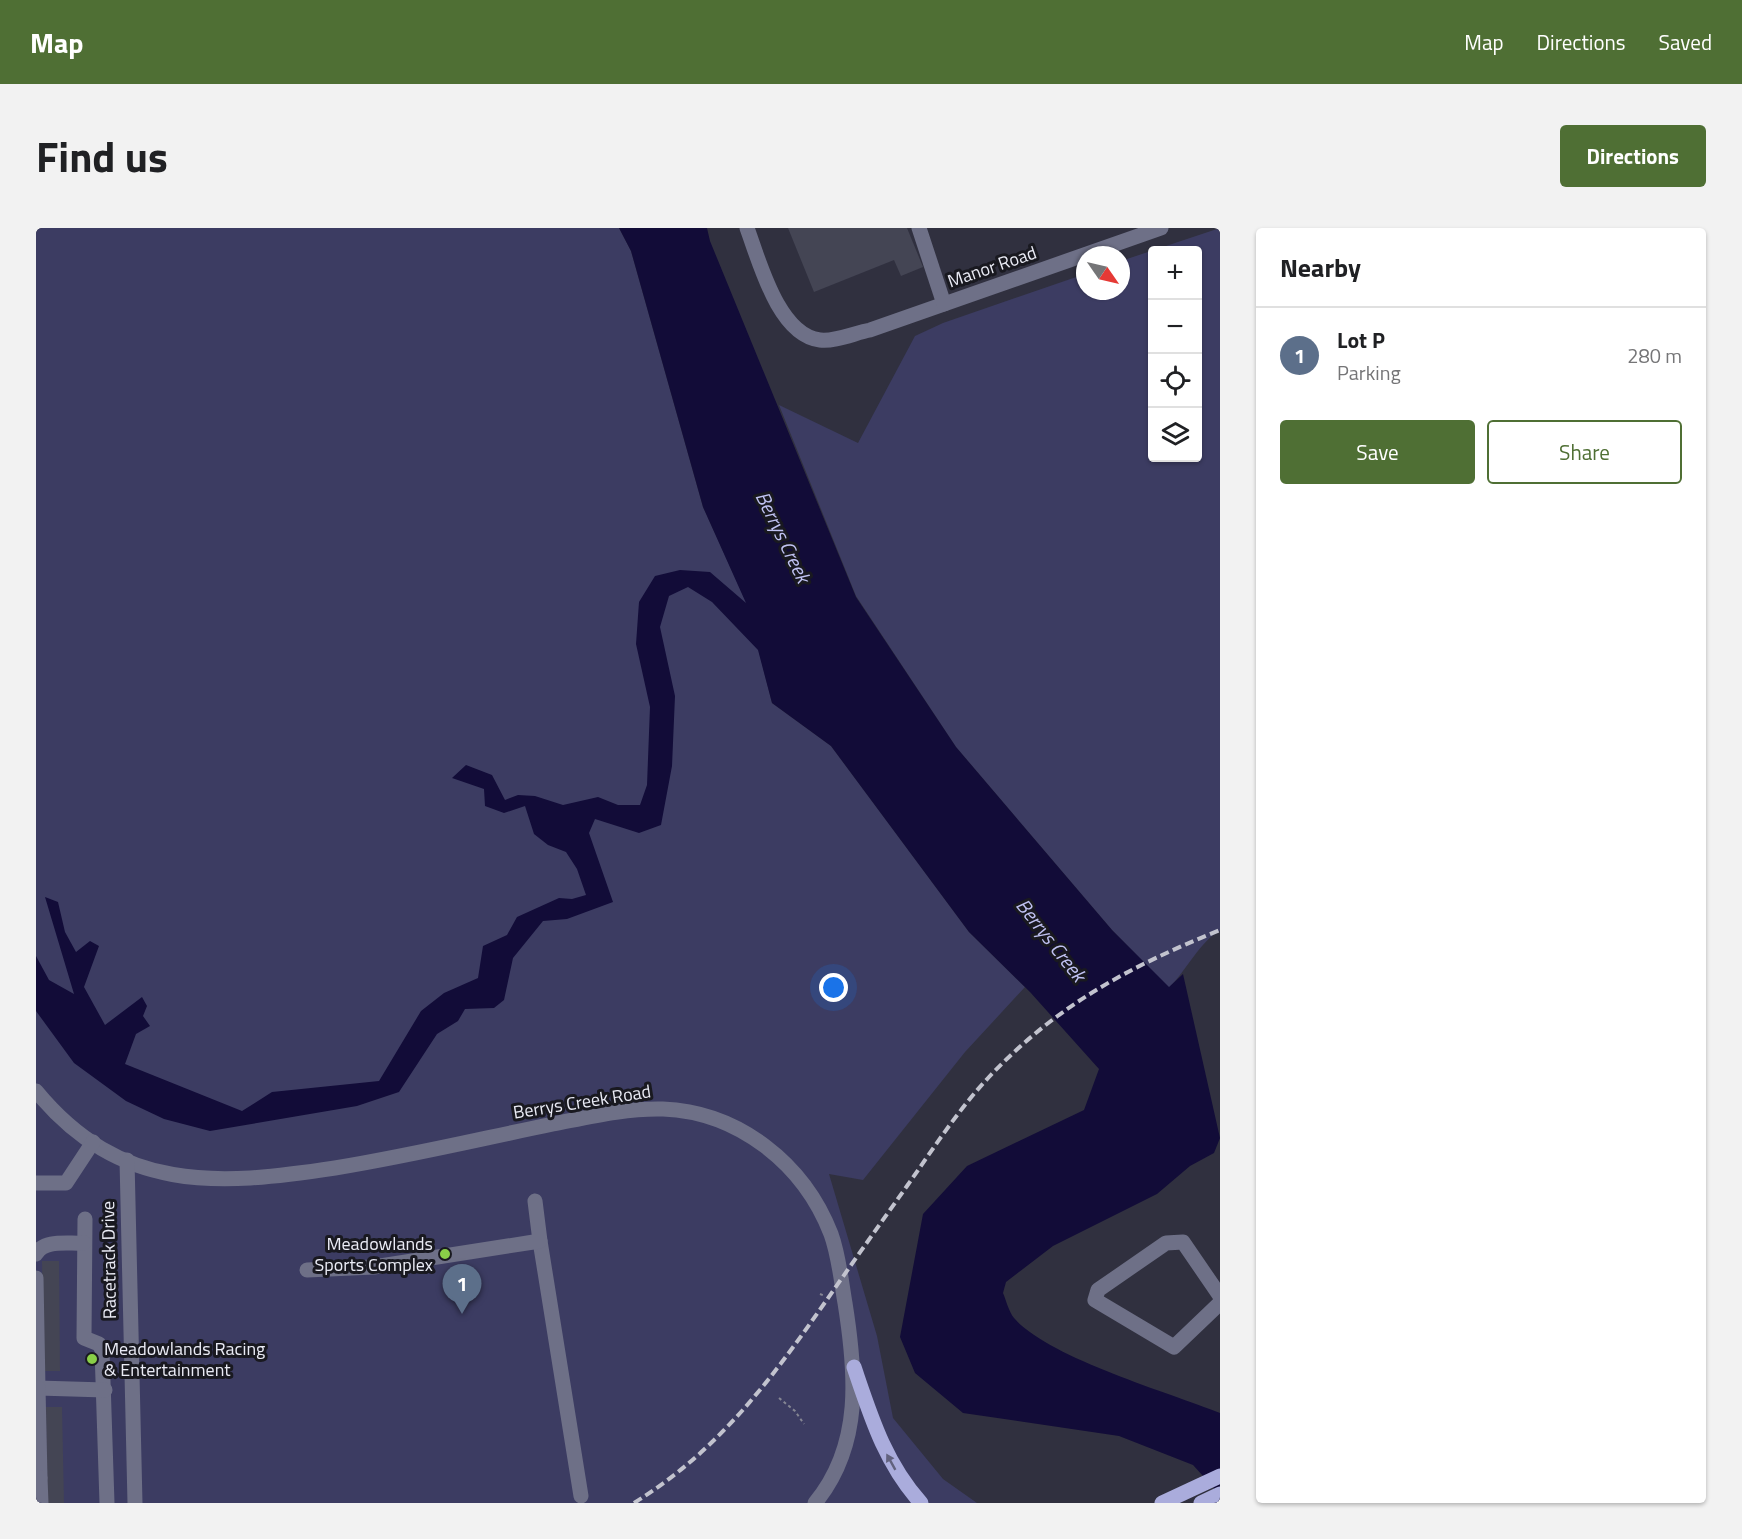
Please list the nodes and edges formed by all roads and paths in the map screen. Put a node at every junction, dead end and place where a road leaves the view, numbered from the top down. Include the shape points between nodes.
1 (747, 228) edge
2 (919, 228) edge
3 (1161, 228) edge
4 (1132, 233) edge
5 (944, 304) junction
6 (36, 1091) edge
7 (93, 1142) junction
8 (127, 1160) junction
9 (36, 1184) edge
10 (535, 1201) dead end
11 (85, 1219) dead end
12 (540, 1240) junction
13 (84, 1243) junction
14 (36, 1254) edge
15 (307, 1270) dead end
16 (36, 1278) edge
17 (820, 1294) dead end
18 (825, 1296) dead end
19 (1220, 1296) edge
20 (1220, 1303) edge
21 (854, 1367) junction
22 (38, 1388) junction
23 (105, 1390) junction
24 (779, 1398) dead end
25 (804, 1424) dead end
26 (1220, 1476) edge
27 (38, 1478) edge
28 (1220, 1494) edge
29 (581, 1496) dead end
30 (1203, 1502) edge
31 (41, 1503) edge
32 (107, 1503) edge
33 (135, 1503) edge
34 (815, 1503) edge
35 (921, 1503) edge
36 (1162, 1503) edge

1 - 5 street, Manor Road via 774,300 807,336 821,340 870,330
2 - 5 street
3 - 4 street, Manor Road
4 - 5 street, Manor Road
6 - 7 street, Berrys Creek Road via 64,1121
7 - 8 street, Berrys Creek Road
7 - 9 street via 66,1183
8 - 21 street, Berrys Creek Road via 188,1178 251,1180 380,1161 620,1112 664,1109 706,1116 771,1149 812,1195 836,1251
8 - 33 street, Racetrack Drive
10 - 12 street
11 - 13 street
12 - 15 street via 379,1266
12 - 29 street
13 - 14 street via 47,1244
13 - 23 street via 84,1338 99,1344 102,1350
16 - 22 street
17 - 18 path
19 - 20 street via 1183,1242 1166,1243 1098,1290 1095,1300 1174,1347
21 - 34 street, Berrys Creek Road via 848,1443 833,1480
35 -> 21 main road via 882,1446
22 - 23 street
22 - 27 street
23 - 32 street
24 - 25 path
26 - 36 main road
27 - 31 street
28 - 30 main road

